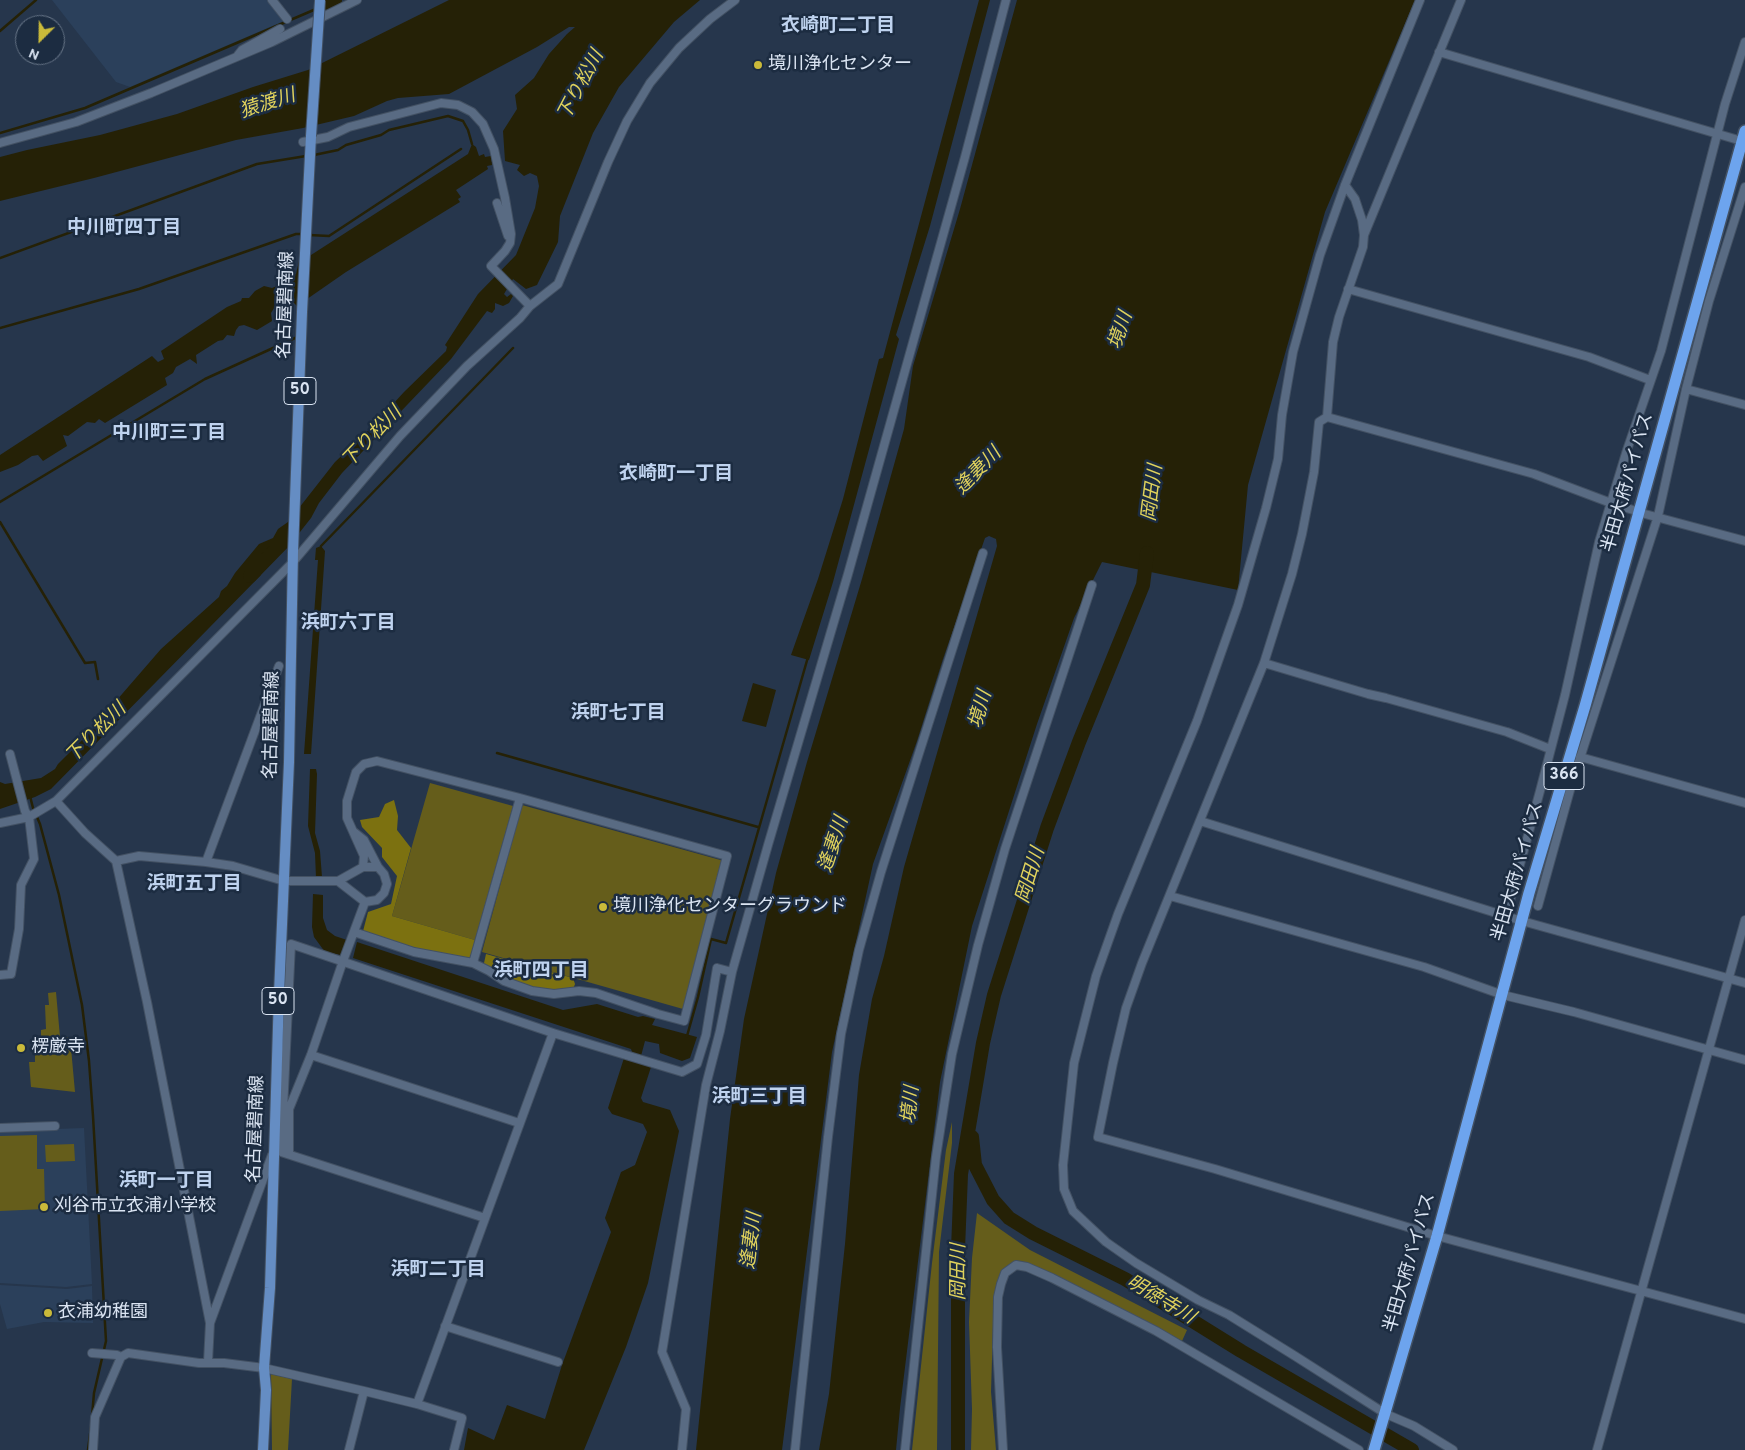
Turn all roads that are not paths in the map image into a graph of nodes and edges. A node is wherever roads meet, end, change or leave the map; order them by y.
1 (272, 0) edge
2 (320, 0) edge
3 (357, 0) edge
4 (735, 0) edge
5 (1006, 0) edge
6 (1420, 0) edge
7 (1461, 0) edge
8 (287, 19) dead end
9 (280, 29) dead end
10 (1745, 42) edge
11 (1439, 52) junction
12 (235, 58) junction
13 (1745, 131) edge
14 (1717, 135) junction
15 (1735, 139) dead end
16 (0, 143) edge
17 (309, 146) junction
18 (1345, 185) junction
19 (1745, 187) edge
20 (497, 203) dead end
21 (1364, 235) junction
22 (510, 243) junction
23 (1348, 289) junction
24 (528, 304) junction
25 (1650, 380) junction
26 (1686, 388) junction
27 (1745, 406) edge
28 (1327, 417) junction
29 (1611, 503) junction
30 (1634, 510) dead end
31 (1645, 514) dead end
32 (1658, 516) junction
33 (1745, 541) edge
34 (983, 553) dead end
35 (293, 557) junction
36 (1092, 585) dead end
37 (1264, 663) junction
38 (279, 666) dead end
39 (1550, 748) junction
40 (10, 754) dead end
41 (1580, 757) junction
42 (520, 798) junction
43 (56, 801) junction
44 (1745, 803) edge
45 (28, 815) junction
46 (1200, 821) junction
47 (0, 823) edge
48 (352, 831) junction
49 (116, 861) junction
50 (206, 862) junction
51 (363, 867) junction
52 (378, 867) junction
53 (284, 881) junction
54 (338, 881) junction
55 (1170, 896) junction
56 (365, 902) junction
57 (1538, 906) dead end
58 (1506, 916) junction
59 (1745, 920) edge
60 (1522, 922) junction
61 (354, 932) junction
62 (343, 961) junction
63 (474, 963) junction
64 (732, 972) junction
65 (0, 975) edge
66 (1730, 978) junction
67 (1745, 983) edge
68 (1503, 994) junction
69 (553, 1033) junction
70 (1708, 1051) junction
71 (311, 1055) junction
72 (1745, 1060) edge
73 (519, 1123) junction
74 (55, 1126) dead end
75 (0, 1128) edge
76 (289, 1153) junction
77 (272, 1154) junction
78 (485, 1218) junction
79 (1437, 1236) junction
80 (1641, 1292) junction
81 (1745, 1319) edge
82 (210, 1323) junction
83 (445, 1326) junction
84 (95, 1353) dead end
85 (121, 1357) junction
86 (208, 1362) junction
87 (558, 1362) dead end
88 (264, 1368) junction
89 (364, 1391) junction
90 (418, 1404) junction
91 (1384, 1418) junction
92 (1375, 1448) edge
93 (93, 1450) edge
94 (263, 1450) edge
95 (349, 1450) edge
96 (454, 1450) edge
97 (682, 1450) edge
98 (795, 1450) edge
99 (905, 1450) edge
100 (1003, 1450) edge
101 (1359, 1450) edge
102 (1453, 1450) edge
103 (1596, 1450) edge

1 - 8 street
2 - 17 main road, 名古屋碧南線 / 50, bridge
3 - 12 street
4 - 24 street
5 - 64 street
6 - 18 street
7 - 11 street
9 - 12 street
10 - 14 street
11 - 14 street
11 - 21 street
12 - 16 street
13 - 60 highway, 半田大府パイパス / 366
14 - 15 street
14 - 25 street
17 - 22 street
17 - 35 main road, 名古屋碧南線 / 50
18 - 21 street
18 - 91 street
19 - 26 street
20 - 22 street
21 - 23 street
22 - 24 street
23 - 25 street
23 - 28 street
24 - 35 street
25 - 29 street
26 - 27 street
26 - 32 street
28 - 29 street
28 - 37 street
29 - 30 street
29 - 39 street
31 - 32 street
32 - 33 street
32 - 41 street
34 - 98 street
35 - 43 street
35 - 53 main road, 名古屋碧南線 / 50
36 - 99 street
37 - 39 street
37 - 46 street
38 - 50 street
39 - 58 street
40 - 45 street
41 - 44 street
41 - 57 street
42 - 48 street
42 - 63 street
42 - 63 street
43 - 45 street
43 - 49 street
45 - 47 street
45 - 65 street
46 - 55 street
46 - 58 street
48 - 51 street
48 - 52 street
49 - 50 street
49 - 82 street
50 - 53 street
51 - 52 street
51 - 54 street
52 - 56 street
53 - 54 street
53 - 77 main road, 名古屋碧南線 / 50
54 - 56 street
55 - 68 street
55 - 79 street
56 - 61 street
58 - 60 street
59 - 66 street
60 - 66 street
60 - 68 highway, 半田大府パイパス / 366
61 - 62 street
61 - 63 street
62 - 69 street
62 - 71 street
62 - 76 street
64 - 69 street
64 - 97 street
66 - 67 street
66 - 70 street
68 - 70 street
68 - 79 highway, 半田大府パイパス / 366
69 - 73 street
70 - 72 street
70 - 80 street
71 - 73 street
71 - 76 street
73 - 78 street
74 - 75 street
76 - 78 street
77 - 82 street
77 - 88 main road, 名古屋碧南線 / 50
78 - 83 street
79 - 80 street
79 - 91 highway, 半田大府パイパス / 366
80 - 81 street
80 - 103 street
82 - 86 street
83 - 87 street
83 - 90 street
84 - 85 street
85 - 86 street
85 - 93 street
86 - 88 street
88 - 89 street
88 - 94 main road, 名古屋碧南線 / 50
89 - 90 street
89 - 95 street
90 - 96 street
91 - 92 highway, 半田大府パイパス / 366
91 - 102 street
100 - 101 street

